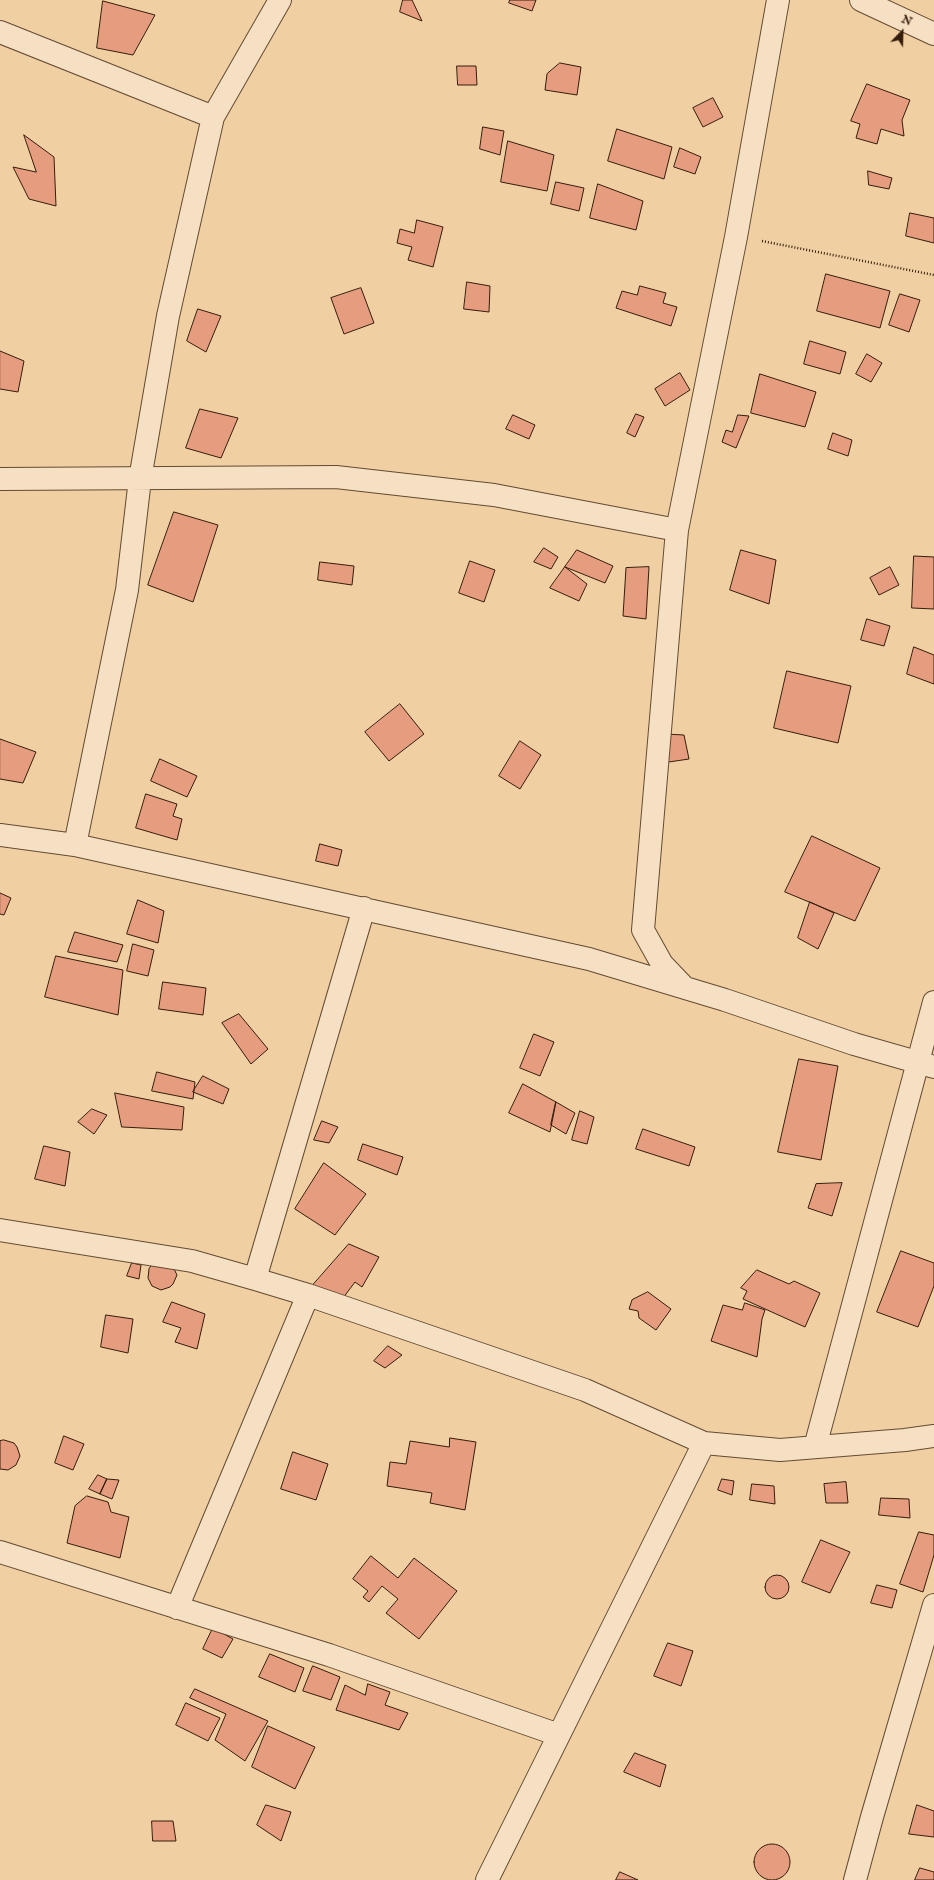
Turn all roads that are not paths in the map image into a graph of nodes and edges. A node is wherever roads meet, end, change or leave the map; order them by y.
1 (280, 0) edge
2 (778, 0) edge
3 (861, 0) edge
4 (0, 32) edge
5 (934, 34) edge
6 (213, 117) junction
7 (0, 478) edge
8 (140, 479) junction
9 (677, 530) junction
10 (0, 835) edge
11 (75, 845) junction
12 (364, 908) junction
13 (683, 986) junction
14 (934, 1002) edge
15 (927, 1064) edge
16 (0, 1230) edge
17 (255, 1279) junction
18 (308, 1295) junction
19 (934, 1436) edge
20 (704, 1443) junction
21 (816, 1447) junction
22 (0, 1552) edge
23 (934, 1605) edge
24 (177, 1608) junction
25 (559, 1735) junction
26 (487, 1880) edge
27 (855, 1880) edge

1 - 6 street
2 - 9 street
3 - 5 street
4 - 6 street
6 - 8 street
7 - 8 street
8 - 9 street
8 - 11 street
9 - 13 street
10 - 11 street
11 - 12 street
12 - 13 street
12 - 17 street
13 - 15 street
14 - 15 street
15 - 21 street
16 - 17 street
17 - 18 street
18 - 20 street
18 - 24 street
19 - 21 street
20 - 21 street
20 - 25 street
22 - 24 street
23 - 27 street
24 - 25 street
25 - 26 street

